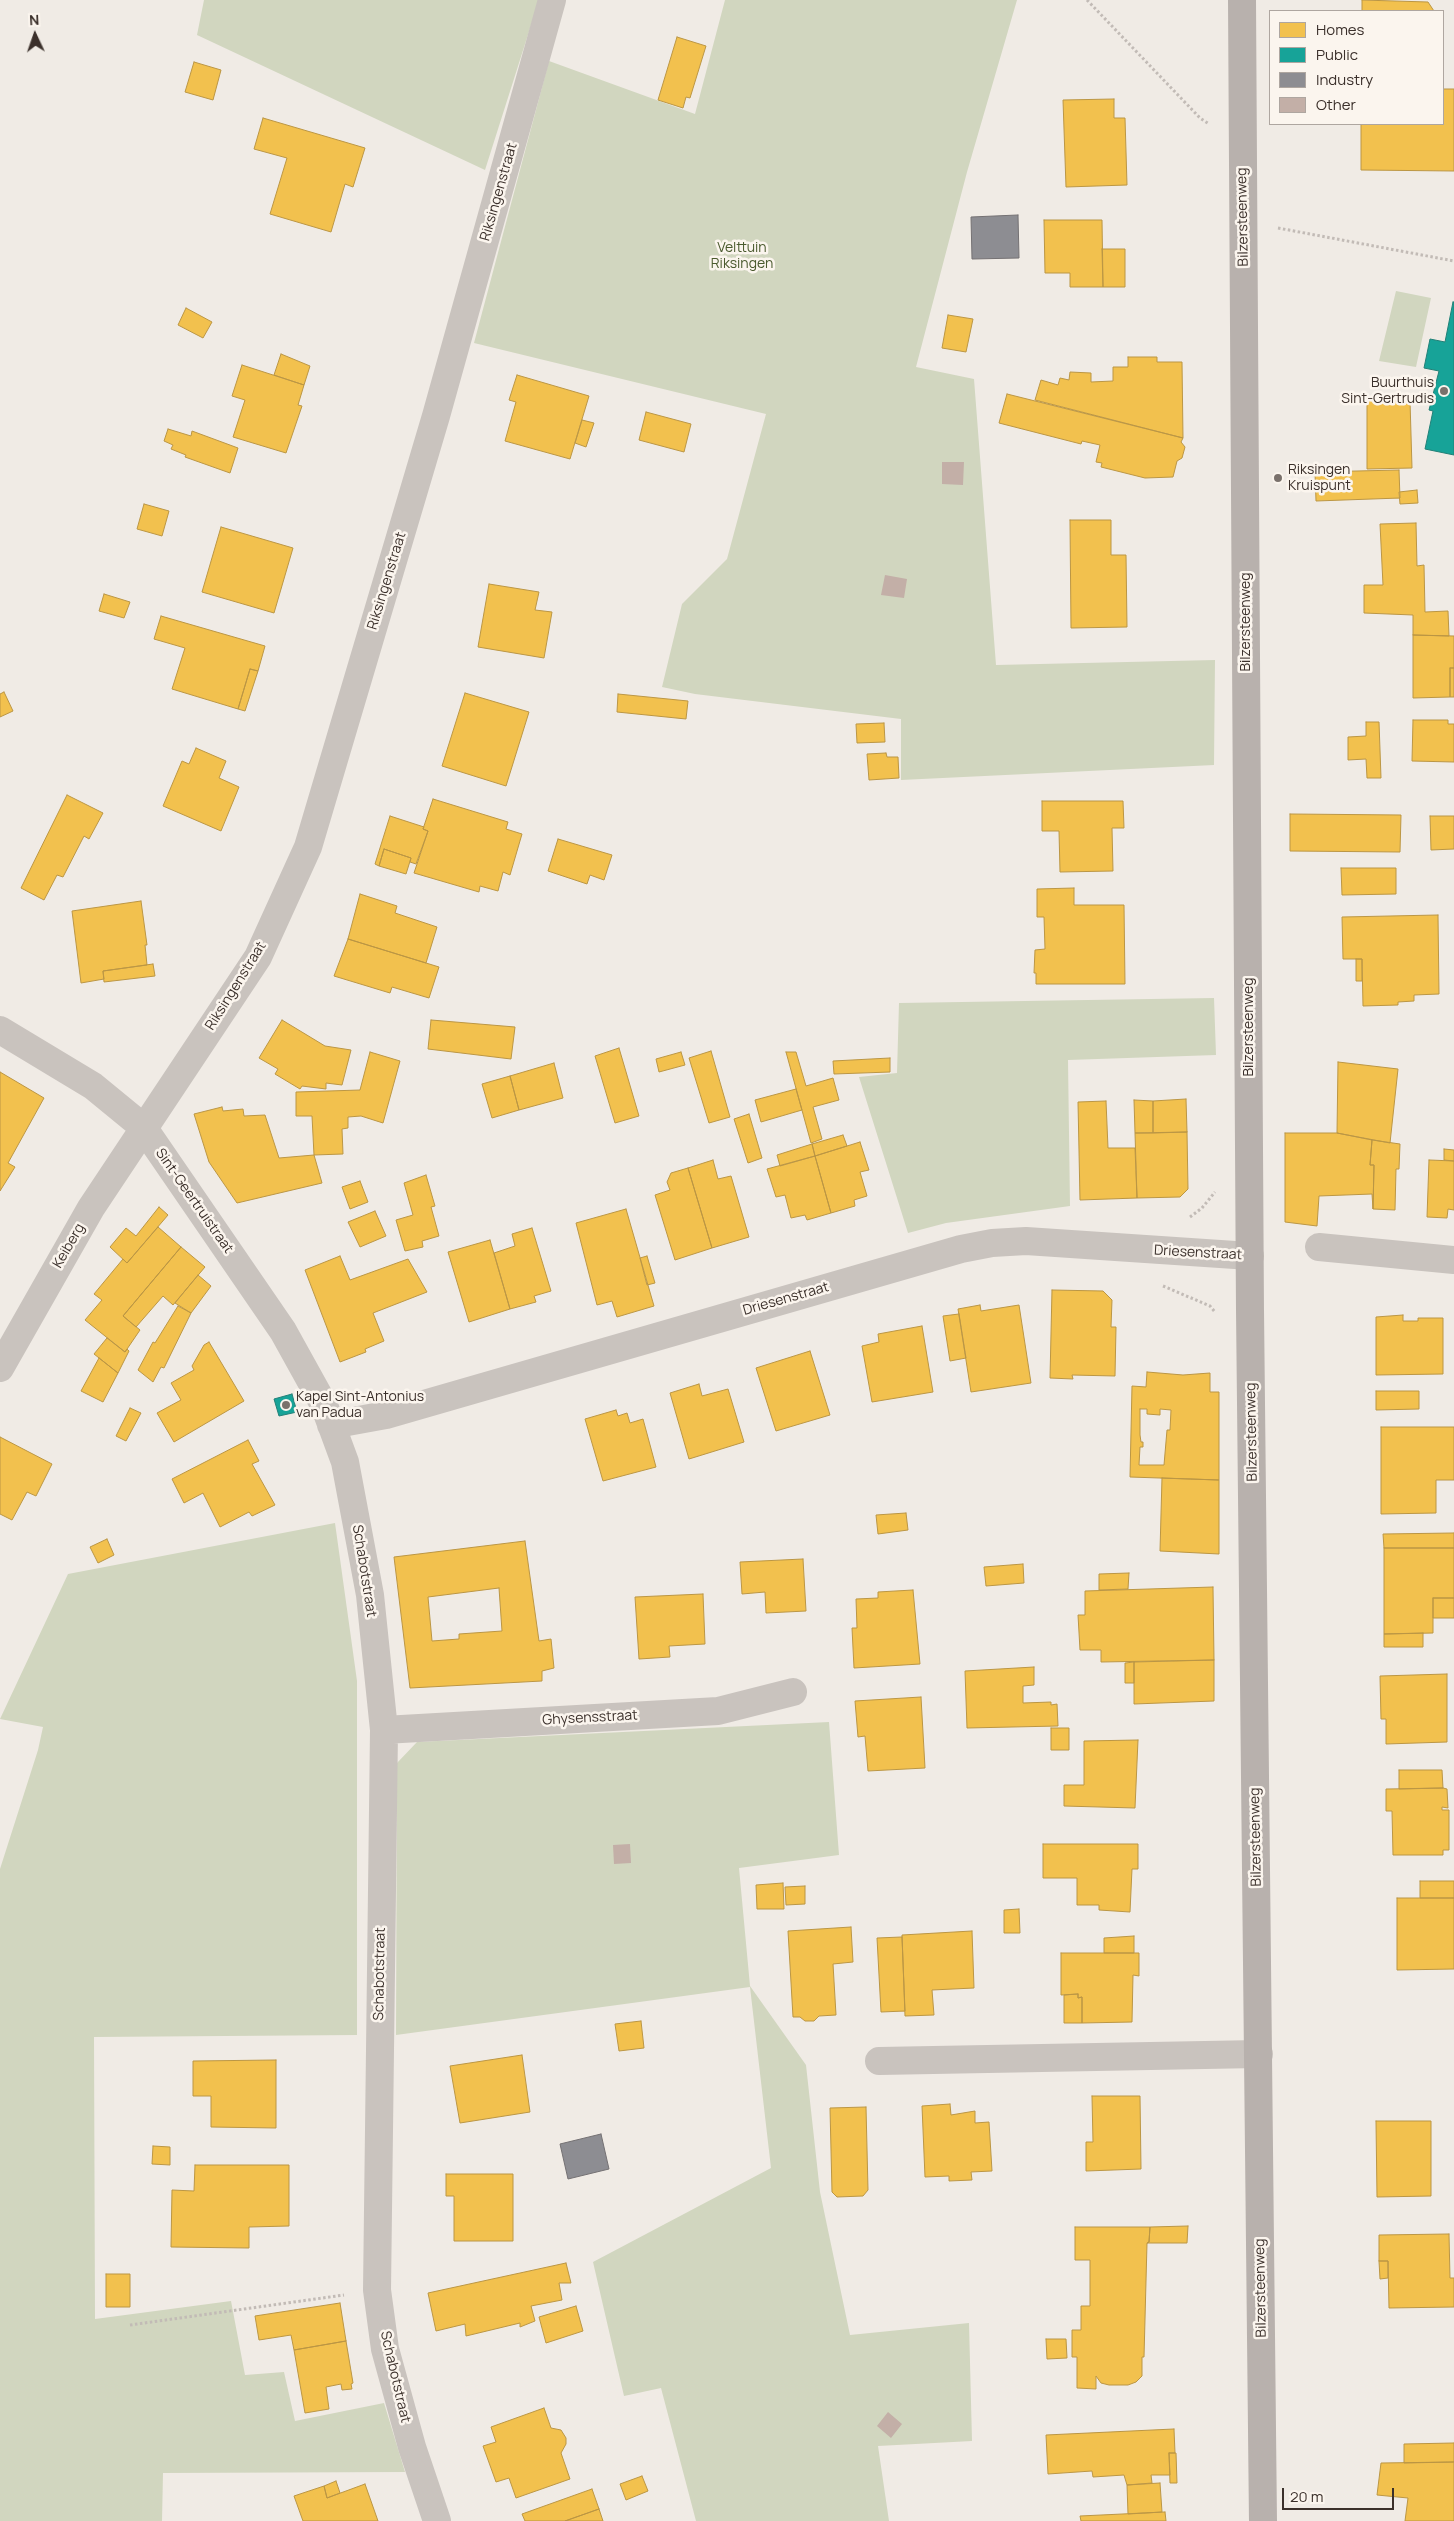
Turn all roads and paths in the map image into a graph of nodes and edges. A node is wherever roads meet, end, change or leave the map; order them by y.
1 (552, 0) edge
2 (1087, 0) edge
3 (1242, 0) edge
4 (1243, 142) junction
5 (1243, 221) junction
6 (1454, 261) edge
7 (0, 1030) edge
8 (143, 1127) junction
9 (1319, 1247) dead end
10 (1250, 1256) junction
11 (1454, 1260) edge
12 (1159, 1284) dead end
13 (1222, 1319) dead end
14 (0, 1368) edge
15 (331, 1425) junction
16 (793, 1692) dead end
17 (384, 1730) junction
18 (1259, 2054) junction
19 (879, 2061) dead end
20 (377, 2290) junction
21 (130, 2326) dead end
22 (437, 2521) edge
23 (1263, 2521) edge

1 - 8 street, Riksingenstraat
2 - 4 path
3 - 4 main road, Bilzersteenweg
4 - 5 main road, Bilzersteenweg
5 - 6 path
5 - 10 main road, Bilzersteenweg
7 - 8 street, Sint-Geertruistraat
8 - 14 street, Keiberg
8 - 15 street, Sint-Geertruistraat
9 - 11 street
10 - 15 street, Driesenstraat
10 - 18 main road, Bilzersteenweg
12 - 13 path
15 - 17 street, Schabotstraat
16 - 17 street, Ghysensstraat
17 - 20 street, Schabotstraat
18 - 19 street
18 - 23 main road, Bilzersteenweg
20 - 21 path
20 - 22 street, Schabotstraat

